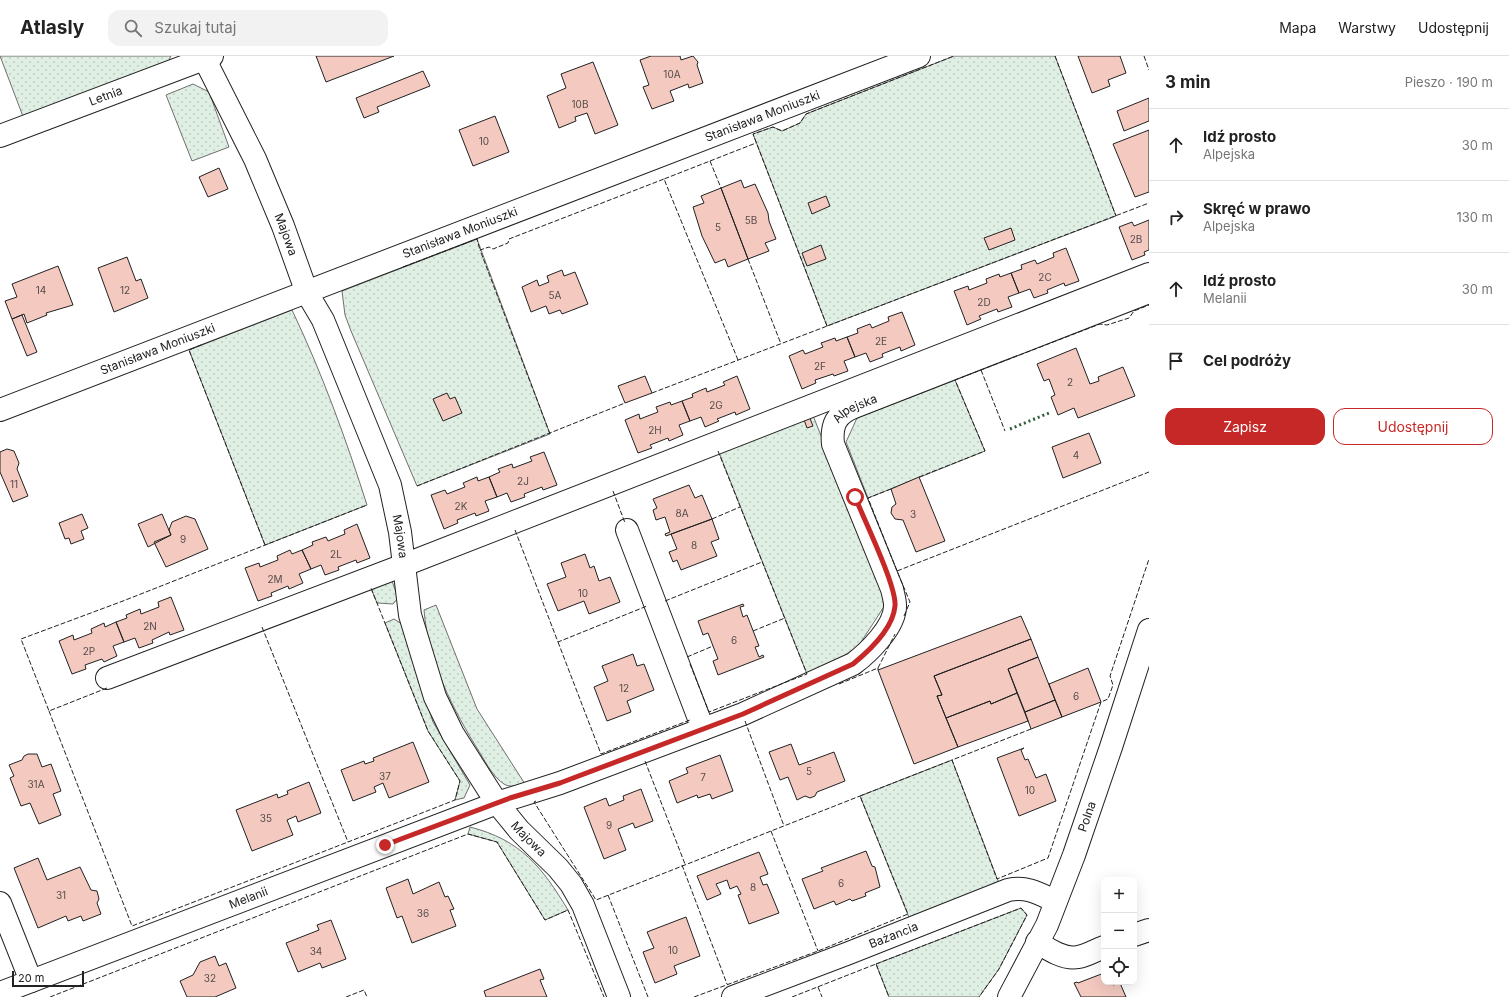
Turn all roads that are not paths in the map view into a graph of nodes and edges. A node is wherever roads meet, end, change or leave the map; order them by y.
1 (919, 56) edge
2 (206, 57) edge
3 (0, 136) edge
4 (1149, 274) edge
5 (1149, 292) edge
6 (307, 293) junction
7 (0, 410) edge
8 (627, 530) dead end
9 (404, 565) junction
10 (1149, 630) edge
11 (107, 678) dead end
12 (703, 729) junction
13 (497, 802) junction
14 (1055, 902) junction
15 (0, 903) edge
16 (1149, 930) edge
17 (1137, 934) edge
18 (1037, 942) junction
19 (1101, 948) edge
20 (31, 981) junction
21 (0, 993) edge
22 (619, 997) edge
23 (732, 997) edge
24 (1009, 997) edge

1 - 6 street, Stanisława Moniuszki
2 - 3 street, Letnia
2 - 6 street, Majowa
4 - 9 street
5 - 12 street, Alpejska
6 - 7 street, Stanisława Moniuszki
6 - 9 street, Majowa
8 - 12 street
9 - 11 street
9 - 13 street, Majowa
10 - 14 street, Polna
12 - 13 street, Alpejska
13 - 20 street, Melanii
13 - 22 street, Majowa
14 - 18 street, Polna
14 - 23 street, Bażancia
15 - 20 street
16 - 17 street
18 - 19 street
18 - 24 street, Polna
20 - 21 street, Melanii

